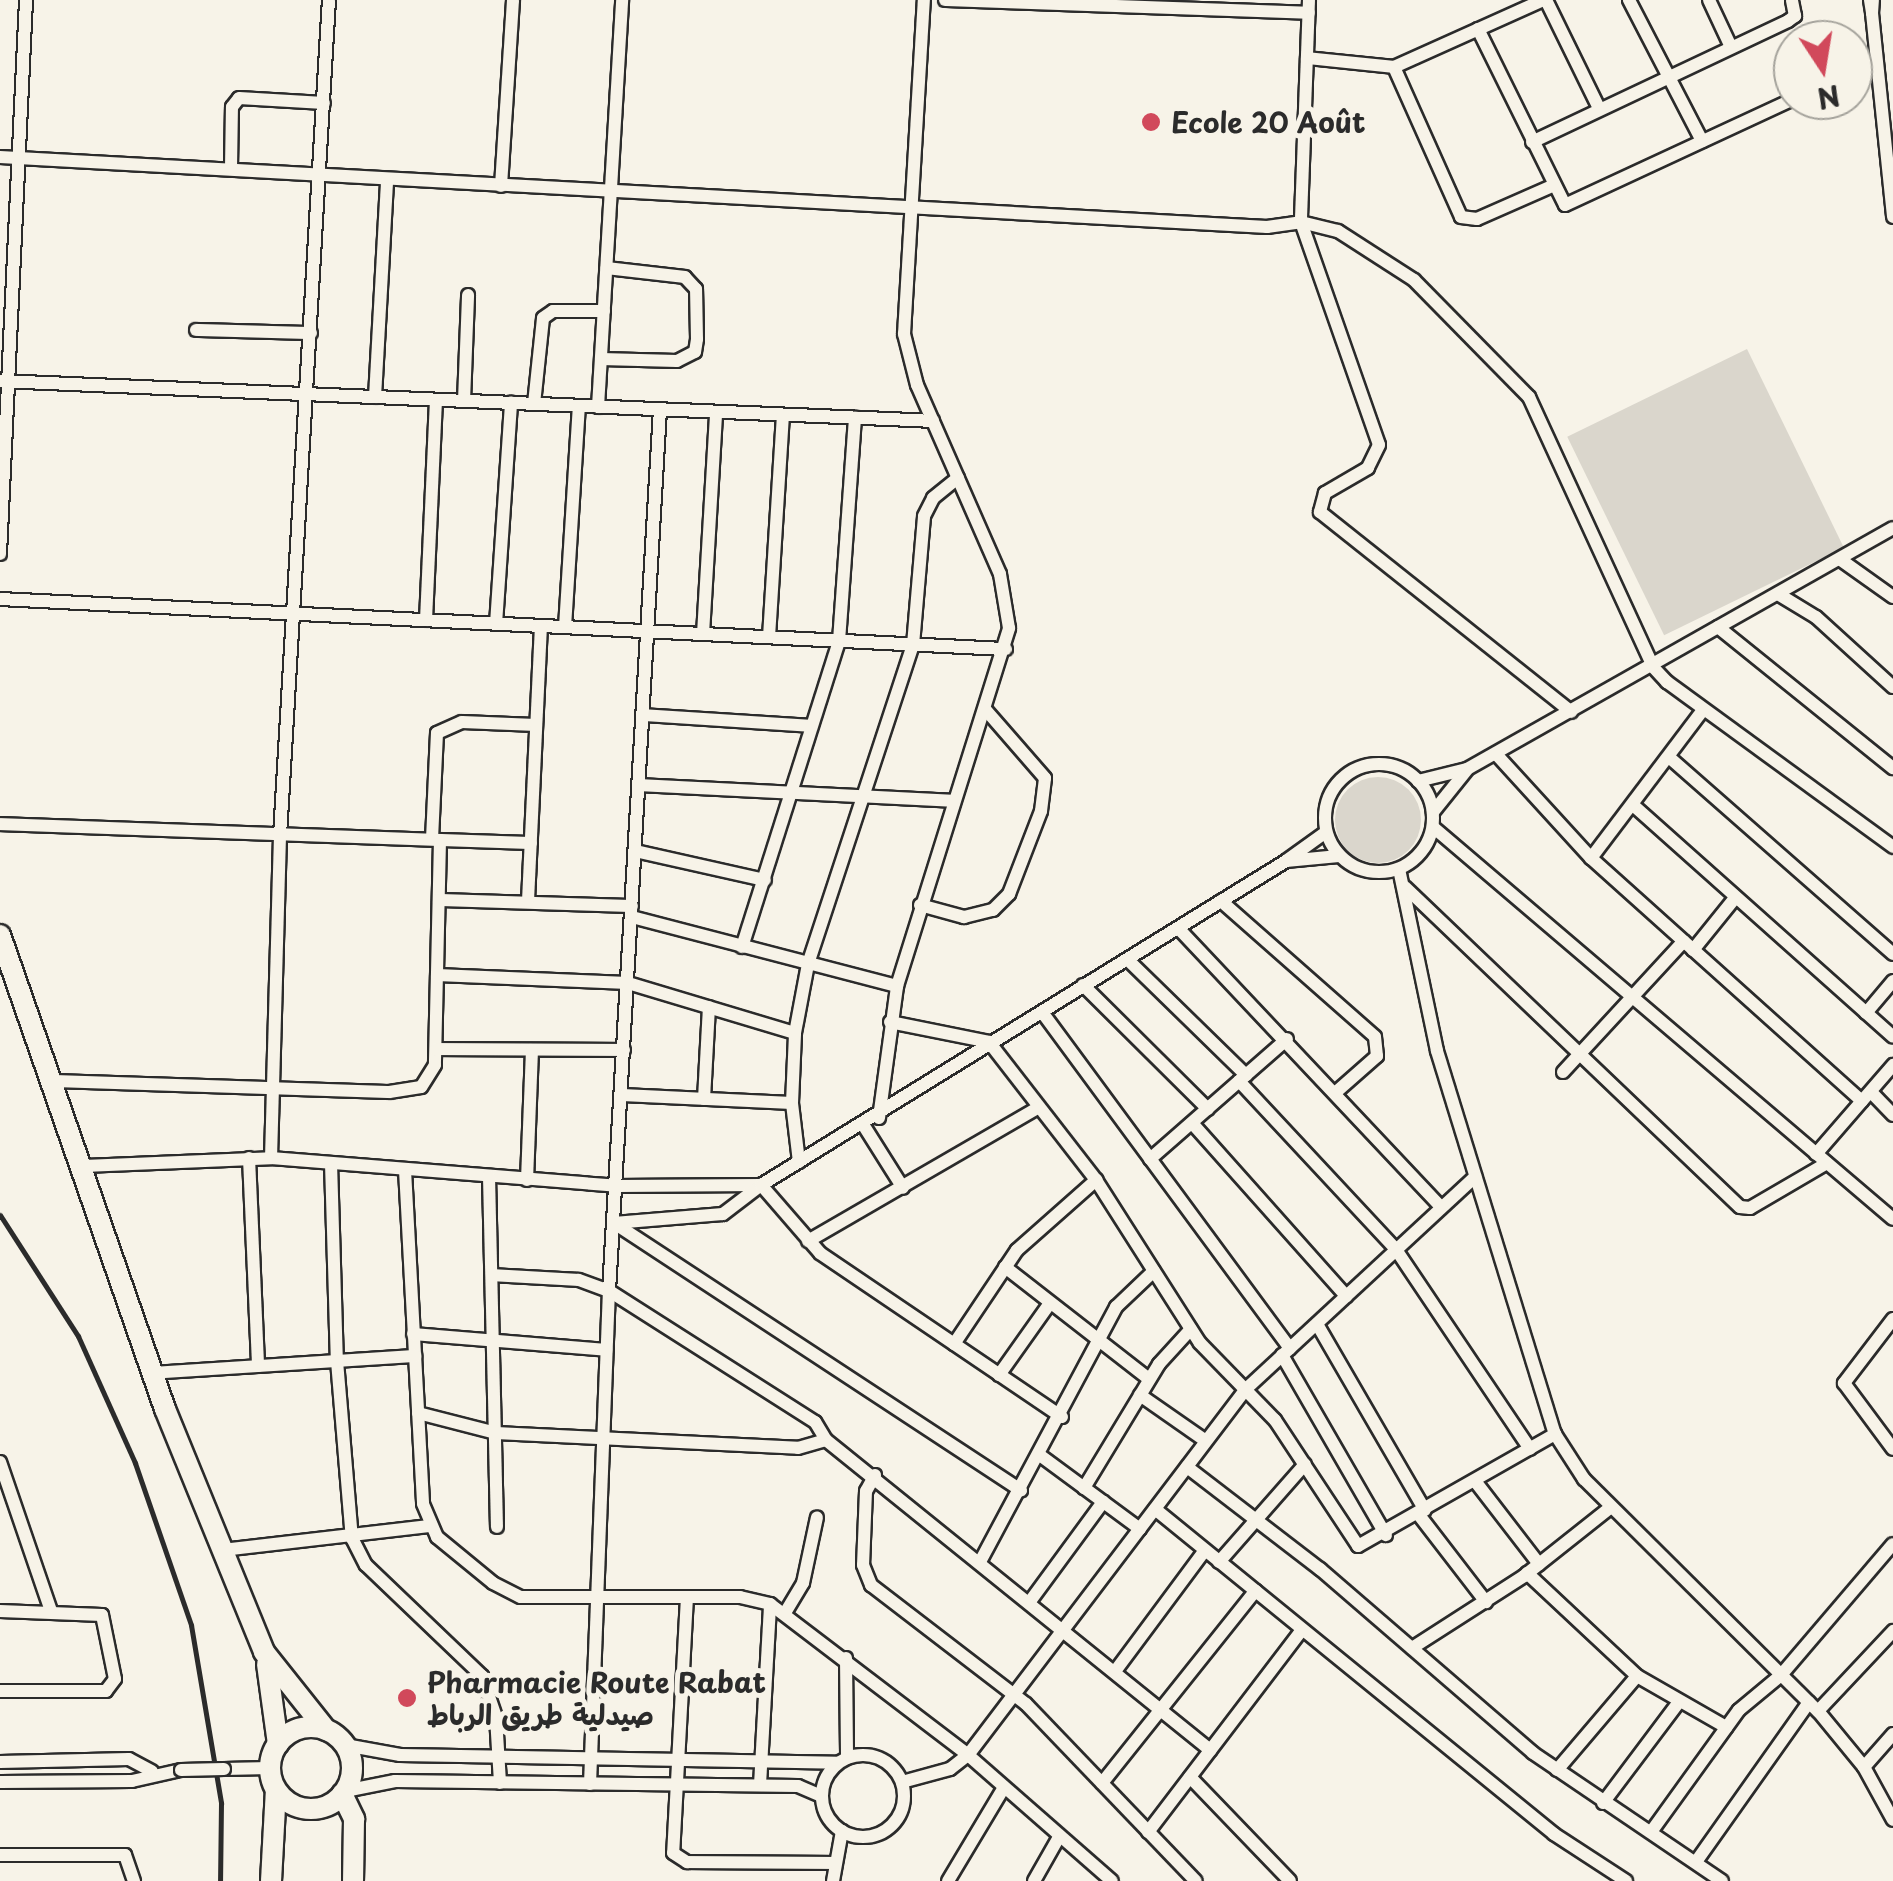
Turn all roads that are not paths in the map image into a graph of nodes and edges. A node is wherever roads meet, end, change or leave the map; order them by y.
1 (26, 0) edge
2 (329, 0) edge
3 (512, 0) edge
4 (622, 0) edge
5 (924, 0) edge
6 (944, 0) edge
7 (1544, 0) edge
8 (1629, 0) edge
9 (1709, 0) edge
10 (1792, 0) edge
11 (1075, 4) edge
12 (1871, 4) edge
13 (1243, 6) edge
14 (1309, 6) edge
15 (1478, 29) junction
16 (1731, 47) junction
17 (1307, 58) junction
18 (1874, 61) joint
19 (1394, 67) junction
20 (1666, 77) junction
21 (1893, 78) edge
22 (1876, 83) junction
23 (324, 103) junction
24 (1599, 108) junction
25 (1773, 108) edge
26 (1532, 142) junction
27 (1702, 142) junction
28 (0, 157) edge
29 (19, 158) junction
30 (231, 168) junction
31 (321, 172) junction
32 (388, 181) junction
33 (500, 186) junction
34 (1552, 186) junction
35 (1890, 188) edge
36 (613, 191) junction
37 (910, 208) junction
38 (1893, 217) edge
39 (1301, 222) junction
40 (608, 268) junction
41 (468, 295) dead end
42 (604, 311) junction
43 (196, 330) dead end
44 (311, 333) junction
45 (601, 359) junction
46 (6, 381) edge
47 (308, 394) junction
48 (374, 397) junction
49 (436, 400) junction
50 (464, 401) junction
51 (511, 403) junction
52 (534, 404) junction
53 (579, 406) junction
54 (598, 406) junction
55 (660, 409) junction
56 (716, 412) junction
57 (783, 415) junction
58 (855, 418) junction
59 (933, 421) junction
60 (958, 478) junction
61 (1893, 528) edge
62 (0, 554) edge
63 (1841, 560) junction
64 (1778, 594) junction
65 (1893, 596) edge
66 (0, 599) edge
67 (296, 614) junction
68 (426, 620) junction
69 (496, 624) junction
70 (541, 626) junction
71 (565, 627) junction
72 (1718, 627) junction
73 (648, 631) junction
74 (702, 634) junction
75 (770, 638) junction
76 (839, 641) junction
77 (912, 644) junction
78 (1006, 649) junction
79 (1652, 666) junction
80 (1893, 687) edge
81 (985, 708) junction
82 (1702, 710) junction
83 (1571, 712) junction
84 (643, 715) junction
85 (536, 725) junction
86 (812, 726) junction
87 (1496, 754) junction
88 (1670, 758) junction
89 (1893, 768) edge
90 (1467, 769) junction
91 (1418, 780) junction
92 (639, 785) junction
93 (794, 792) junction
94 (862, 797) junction
95 (951, 801) junction
96 (1633, 805) junction
97 (1433, 812) junction
98 (0, 824) edge
99 (1432, 827) junction
100 (1326, 832) junction
101 (280, 836) junction
102 (436, 840) junction
103 (531, 843) junction
104 (1893, 847) edge
105 (635, 851) junction
106 (1339, 856) junction
107 (1591, 858) junction
108 (1286, 861) junction
109 (1399, 869) junction
110 (765, 880) junction
111 (1406, 888) junction
112 (1735, 898) junction
113 (439, 900) junction
114 (528, 901) junction
115 (1222, 901) junction
116 (920, 905) junction
117 (632, 911) junction
118 (1179, 929) junction
119 (0, 934) edge
120 (1689, 946) junction
121 (742, 947) junction
122 (1893, 954) edge
123 (1128, 960) junction
124 (808, 964) junction
125 (436, 975) junction
126 (1893, 981) edge
127 (628, 983) junction
128 (1084, 985) junction
129 (896, 986) junction
130 (1631, 1001) junction
131 (710, 1008) junction
132 (1042, 1012) junction
133 (1866, 1013) junction
134 (890, 1022) junction
135 (794, 1034) junction
136 (1893, 1037) edge
137 (1288, 1039) junction
138 (989, 1042) junction
139 (436, 1050) junction
140 (532, 1050) junction
141 (624, 1050) junction
142 (1582, 1052) junction
143 (1893, 1065) edge
144 (1563, 1072) dead end
145 (1243, 1078) junction
146 (53, 1081) junction
147 (272, 1087) junction
148 (1335, 1093) junction
149 (622, 1095) junction
150 (1866, 1097) junction
151 (704, 1099) junction
152 (792, 1102) junction
153 (1038, 1108) junction
154 (1208, 1109) junction
155 (1893, 1115) edge
156 (879, 1118) junction
157 (1192, 1123) junction
158 (864, 1126) junction
159 (249, 1158) junction
160 (271, 1158) junction
161 (1822, 1158) junction
162 (1150, 1160) junction
163 (799, 1162) junction
164 (331, 1163) junction
165 (84, 1166) junction
166 (405, 1170) junction
167 (488, 1176) junction
168 (1475, 1177) junction
169 (527, 1180) junction
170 (1096, 1180) junction
171 (761, 1185) junction
172 (616, 1186) junction
173 (903, 1188) junction
174 (1441, 1207) junction
175 (1893, 1219) edge
176 (614, 1223) junction
177 (808, 1241) junction
178 (1395, 1248) junction
179 (1005, 1267) junction
180 (1154, 1271) junction
181 (492, 1275) junction
182 (609, 1291) junction
183 (1346, 1296) junction
184 (1050, 1303) junction
185 (1893, 1319) edge
186 (1317, 1324) junction
187 (1191, 1329) junction
188 (414, 1334) junction
189 (494, 1340) junction
190 (954, 1344) junction
191 (1101, 1344) junction
192 (606, 1350) junction
193 (1286, 1352) junction
194 (415, 1356) junction
195 (337, 1360) junction
196 (258, 1366) junction
197 (151, 1372) junction
198 (999, 1375) junction
199 (1149, 1379) junction
200 (1247, 1388) junction
201 (1140, 1395) junction
202 (418, 1413) junction
203 (1062, 1418) junction
204 (496, 1432) junction
205 (1555, 1434) junction
206 (602, 1438) junction
207 (826, 1440) junction
208 (1206, 1441) junction
209 (1891, 1441) edge
210 (1530, 1448) junction
211 (1041, 1456) junction
212 (0, 1462) edge
213 (1305, 1464) junction
214 (1187, 1467) junction
215 (874, 1475) junction
216 (1475, 1481) junction
217 (1084, 1488) junction
218 (1021, 1490) junction
219 (1103, 1502) junction
220 (1611, 1507) junction
221 (1155, 1509) junction
222 (1422, 1512) junction
223 (817, 1517) dead end
224 (1257, 1521) junction
225 (430, 1526) junction
226 (497, 1528) dead end
227 (1140, 1529) junction
228 (1386, 1535) junction
229 (352, 1538) junction
230 (1893, 1544) edge
231 (222, 1550) junction
232 (1205, 1550) junction
233 (981, 1560) junction
234 (1220, 1562) junction
235 (1540, 1564) junction
236 (1528, 1573) junction
237 (1255, 1591) junction
238 (686, 1597) junction
239 (594, 1598) junction
240 (1031, 1600) junction
241 (1486, 1602) junction
242 (770, 1604) junction
243 (0, 1610) edge
244 (50, 1611) junction
245 (785, 1612) junction
246 (1066, 1627) junction
247 (1302, 1630) junction
248 (1893, 1630) edge
249 (1412, 1648) junction
250 (264, 1652) junction
251 (846, 1658) junction
252 (1116, 1670) junction
253 (1781, 1675) junction
254 (1637, 1676) junction
255 (0, 1692) edge
256 (1015, 1695) junction
257 (1678, 1703) junction
258 (1813, 1706) junction
259 (1161, 1709) junction
260 (1726, 1727) junction
261 (326, 1730) junction
262 (1893, 1734) edge
263 (278, 1744) junction
264 (345, 1745) junction
265 (1210, 1750) junction
266 (968, 1755) junction
267 (501, 1757) junction
268 (591, 1759) junction
269 (678, 1760) junction
270 (843, 1761) junction
271 (0, 1762) edge
272 (760, 1762) junction
273 (1864, 1767) junction
274 (270, 1768) junction
275 (1557, 1770) junction
276 (152, 1772) junction
277 (1190, 1777) junction
278 (0, 1782) edge
279 (902, 1782) junction
280 (500, 1783) junction
281 (1102, 1783) junction
282 (590, 1784) junction
283 (675, 1784) junction
284 (760, 1785) junction
285 (1877, 1788) junction
286 (1003, 1789) junction
287 (276, 1790) junction
288 (1893, 1792) edge
289 (343, 1793) junction
290 (822, 1796) junction
291 (1603, 1802) junction
292 (1893, 1820) edge
293 (842, 1831) junction
294 (1148, 1832) junction
295 (1651, 1832) junction
296 (1059, 1837) junction
297 (0, 1855) edge
298 (1698, 1860) junction
299 (833, 1863) junction
300 (134, 1881) edge
301 (271, 1881) edge
302 (353, 1881) edge
303 (833, 1881) edge
304 (948, 1881) edge
305 (1034, 1881) edge
306 (1112, 1881) edge
307 (1196, 1881) edge
308 (1290, 1881) edge
309 (1626, 1881) edge
310 (1722, 1881) edge

1 - 29 street
2 - 23 street
3 - 33 street
4 - 36 street
5 - 37 street
6 - 11 street
7 - 15 street
7 - 24 street
8 - 20 street
9 - 16 street
10 - 16 street
11 - 13 street
12 - 18 street
13 - 14 street
14 - 17 street
15 - 19 street
15 - 26 street
16 - 20 street
17 - 19 street
17 - 39 street
18 - 22 street
19 - 34 street
20 - 24 street
20 - 27 street
21 - 22 street
22 - 35 street
23 - 30 street
23 - 31 street
24 - 26 street
25 - 27 street
26 - 34 street
27 - 34 street
28 - 29 street
29 - 30 street
29 - 46 street
30 - 31 street
31 - 32 street
31 - 44 street
32 - 33 street
32 - 48 street
33 - 36 street
35 - 38 street
36 - 37 street
36 - 40 street
37 - 39 street
37 - 59 street
39 - 79 street
39 - 83 street
40 - 42 street
40 - 45 street
41 - 50 street
42 - 45 street
42 - 52 street
43 - 44 street
44 - 47 street
45 - 54 street
46 - 47 street
46 - 62 street
47 - 48 street
47 - 67 street
48 - 49 street
49 - 50 street
49 - 68 street
50 - 51 street
51 - 52 street
51 - 69 street
52 - 53 street
53 - 54 street
53 - 71 street
54 - 55 street
55 - 56 street
55 - 73 street
56 - 57 street
56 - 74 street
57 - 58 street
57 - 75 street
58 - 59 street
58 - 76 street
59 - 60 street
60 - 77 street
60 - 78 street
61 - 63 street
63 - 64 street
63 - 65 street
64 - 72 street
64 - 80 street
66 - 67 street
67 - 68 street
67 - 101 street
68 - 69 street
69 - 70 street
70 - 71 street
70 - 85 street
71 - 73 street
72 - 79 street
72 - 89 street
73 - 74 street
73 - 84 street
74 - 75 street
75 - 76 street
76 - 77 street
76 - 86 street
77 - 78 street
77 - 94 street
78 - 81 street
79 - 82 street
79 - 83 street
81 - 95 street
81 - 116 street
82 - 88 street
82 - 104 street
83 - 87 street
84 - 86 street
84 - 92 street
85 - 102 street
85 - 103 street
86 - 93 street
87 - 90 street
87 - 107 street
88 - 96 street
88 - 122 street
90 - 91 street
90 - 97 street
91 - 97 street
91 - 100 street
92 - 93 street
92 - 105 street
93 - 94 street
93 - 110 street
94 - 95 street
94 - 124 street
95 - 116 street
96 - 107 street
96 - 112 street
97 - 99 street
98 - 101 street
99 - 109 street
99 - 130 street
100 - 106 street
100 - 108 street
101 - 102 street
101 - 147 street
102 - 103 street
102 - 113 street
103 - 114 street
105 - 110 street
105 - 117 street
106 - 108 street
106 - 109 street
107 - 120 street
108 - 115 street
109 - 111 street
110 - 121 street
111 - 142 street
111 - 168 street
112 - 120 street
112 - 133 street
113 - 114 street
113 - 125 street
114 - 117 street
115 - 118 street
115 - 148 street
116 - 129 street
117 - 121 street
117 - 127 street
118 - 123 street
118 - 137 street
119 - 146 main road
120 - 130 street
120 - 150 street
121 - 124 street
123 - 128 street
123 - 145 street
124 - 129 street
124 - 135 street
125 - 127 street
125 - 139 street
126 - 133 street
127 - 131 street
127 - 141 street
128 - 132 street
128 - 154 street
129 - 134 street
130 - 142 street
130 - 161 street
131 - 135 street
131 - 151 street
132 - 138 street
132 - 162 street
133 - 136 street
134 - 138 street
134 - 156 street
135 - 152 street
137 - 145 street
137 - 148 street
138 - 153 street
138 - 156 street
139 - 140 street
139 - 147 street
140 - 141 street
140 - 169 street
141 - 149 street
142 - 144 street
142 - 161 street
143 - 150 street
145 - 154 street
145 - 178 street
146 - 147 street
146 - 165 main road
147 - 160 street
148 - 174 street
149 - 151 street
149 - 172 street
150 - 155 street
150 - 161 street
151 - 152 street
152 - 163 street
153 - 170 street
153 - 173 street
154 - 157 street
156 - 158 street
157 - 162 street
157 - 183 street
158 - 163 street
158 - 173 street
159 - 160 street
159 - 165 street
159 - 196 street
160 - 164 street
161 - 175 street
162 - 193 street
163 - 171 street
164 - 166 street
164 - 195 street
165 - 197 main road
166 - 167 street
166 - 188 street
167 - 169 street
167 - 181 street
168 - 174 street
168 - 205 street
169 - 172 street
170 - 179 street
170 - 180 street
171 - 172 street
171 - 176 street
171 - 177 street
172 - 176 street
173 - 177 street
174 - 178 street
176 - 182 street
176 - 218 street
177 - 190 street
178 - 183 street
178 - 210 street
179 - 184 street
179 - 190 street
180 - 187 street
180 - 191 street
181 - 182 street
181 - 189 street
182 - 192 street
182 - 207 street
183 - 186 street
184 - 191 street
184 - 198 street
185 - 209 street
186 - 193 street
186 - 222 street
187 - 199 street
187 - 200 street
188 - 189 street
188 - 194 street
189 - 192 street
189 - 204 street
190 - 198 street
191 - 199 street
191 - 203 street
192 - 206 street
193 - 200 street
193 - 228 street
194 - 195 street
194 - 202 street
195 - 196 street
195 - 229 street
196 - 197 street
197 - 231 main road
198 - 203 street
199 - 201 street
200 - 208 street
200 - 213 street
201 - 208 street
201 - 217 street
202 - 204 street
202 - 225 street
203 - 211 street
204 - 206 street
204 - 226 street
205 - 210 street
205 - 220 street
206 - 207 street
206 - 239 street
207 - 215 street
208 - 214 street
210 - 216 street
211 - 217 street
211 - 218 street
212 - 244 street
213 - 224 street
213 - 228 street
214 - 221 street
214 - 224 street
215 - 233 street
215 - 256 street
216 - 222 street
216 - 235 street
217 - 219 street
218 - 233 street
219 - 227 street
219 - 240 street
220 - 235 street
220 - 253 street
221 - 227 street
221 - 232 street
222 - 228 street
222 - 241 street
223 - 245 street
224 - 234 street
224 - 249 street
225 - 229 street
225 - 239 street
227 - 246 street
229 - 231 street
229 - 267 street
230 - 253 street
231 - 250 main road
232 - 234 street
232 - 252 street
233 - 240 street
234 - 237 street
235 - 236 street
236 - 241 street
236 - 254 street
237 - 247 street
237 - 259 street
238 - 239 street
238 - 242 street
238 - 269 street
239 - 268 street
240 - 246 street
241 - 249 street
242 - 245 street
242 - 272 street
243 - 244 street
244 - 255 street
245 - 251 street
246 - 252 street
246 - 256 street
247 - 265 street
247 - 309 street
248 - 258 street
249 - 275 street
250 - 261 main road
250 - 263 main road
251 - 266 street
251 - 270 street
252 - 259 street
253 - 258 street
253 - 260 street
254 - 257 street
254 - 275 street
256 - 266 street
256 - 281 street
257 - 260 street
257 - 291 street
258 - 273 street
258 - 298 street
259 - 265 street
259 - 281 street
260 - 295 street
261 - 263 main road
261 - 264 main road
262 - 273 street
263 - 274 main road
264 - 267 street
264 - 289 main road
265 - 277 street
266 - 279 street
266 - 286 street
267 - 268 street
267 - 280 street
268 - 269 street
268 - 282 street
269 - 272 street
269 - 283 street
270 - 272 street
270 - 279 street
270 - 290 street
271 - 276 street
272 - 284 street
273 - 285 street
274 - 276 street, bridge
274 - 287 main road
275 - 291 street
276 - 278 street
277 - 294 street
277 - 308 street
279 - 293 street
280 - 282 street
280 - 289 street
281 - 294 street
282 - 283 street
283 - 284 street
283 - 299 street
284 - 290 street
285 - 288 street
285 - 292 street
286 - 296 street
286 - 304 street
287 - 289 main road
287 - 301 main road
289 - 302 main road
290 - 293 street
291 - 295 street
293 - 299 street
294 - 307 street
295 - 298 street
296 - 305 street
296 - 306 street
297 - 300 street
298 - 310 street
299 - 303 street

